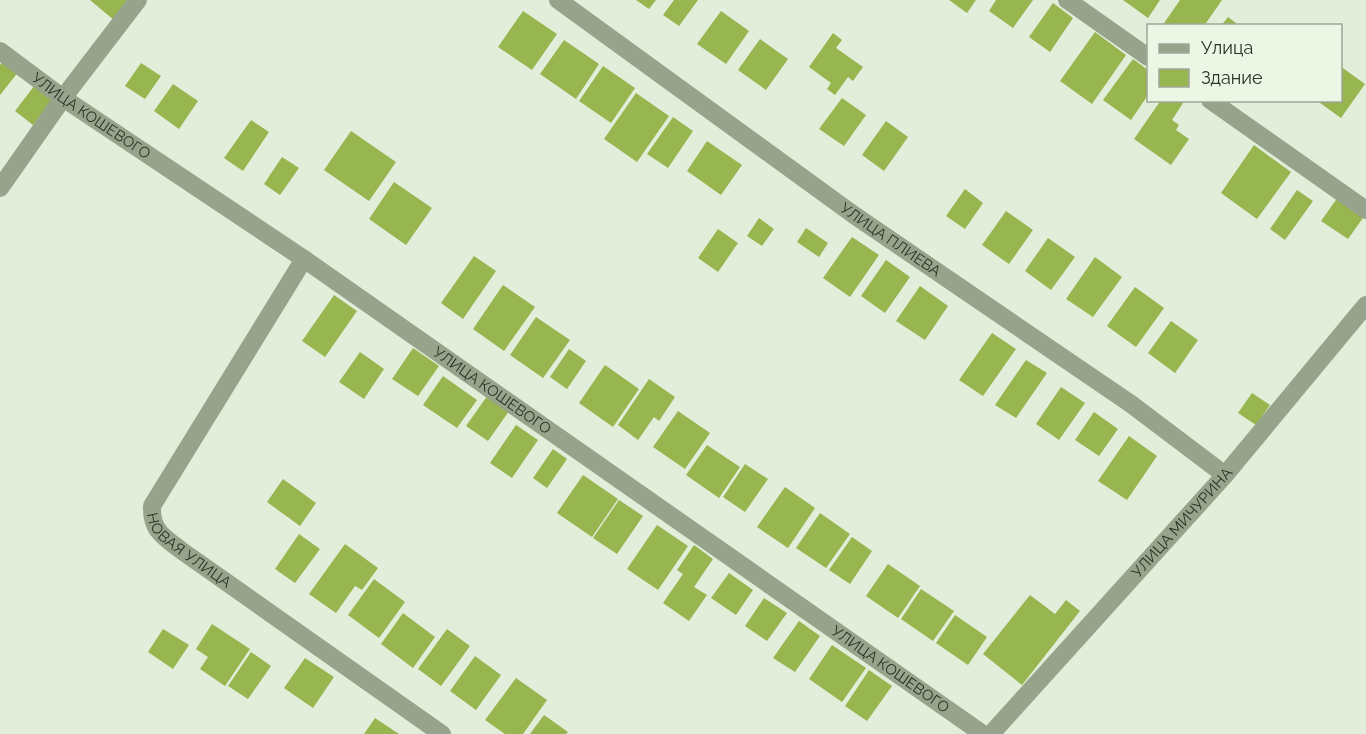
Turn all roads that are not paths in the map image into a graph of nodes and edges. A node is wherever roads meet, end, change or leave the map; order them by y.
1 (138, 0) edge
2 (558, 0) edge
3 (1067, 0) edge
4 (0, 51) edge
5 (1147, 56) edge
6 (63, 98) junction
7 (1213, 102) edge
8 (0, 188) edge
9 (1366, 210) edge
10 (304, 260) junction
11 (1366, 305) edge
12 (1225, 475) junction
13 (442, 734) edge
14 (983, 734) edge
15 (991, 734) edge

1 - 6 street
2 - 12 street, УЛИЦА ПЛИЕВА
3 - 5 street
4 - 6 street, УЛИЦА КОШЕВОГО
6 - 8 street
6 - 10 street, УЛИЦА КОШЕВОГО
7 - 9 street
10 - 13 street, НОВАЯ УЛИЦА
10 - 14 street, УЛИЦА КОШЕВОГО
11 - 12 street, УЛИЦА МИЧУРИНА
12 - 15 street, УЛИЦА МИЧУРИНА

